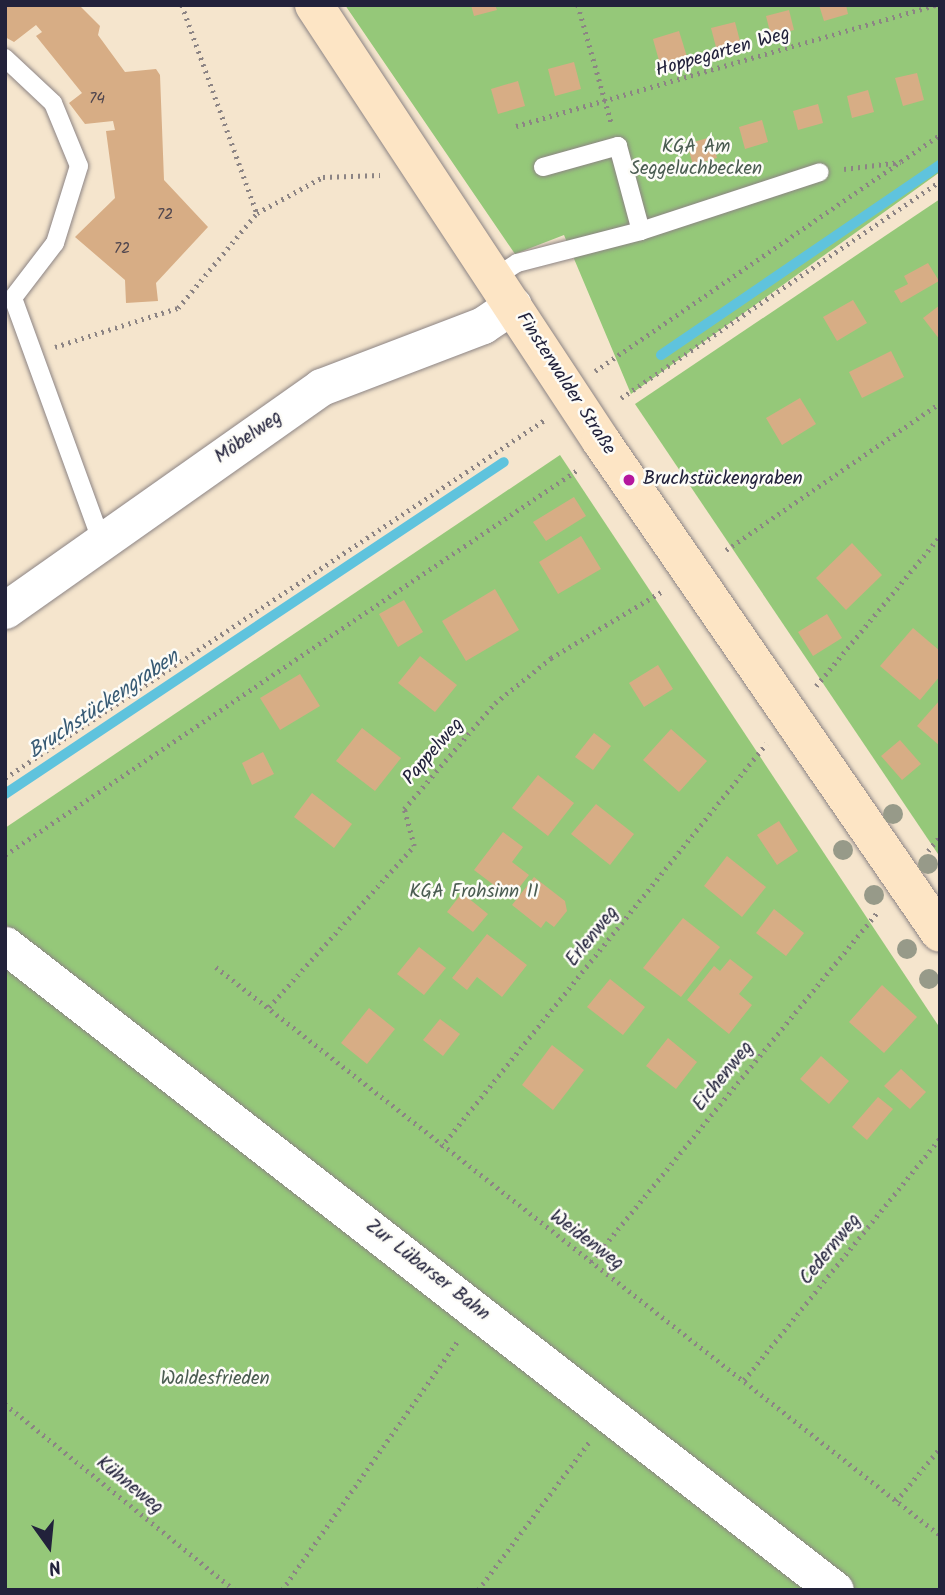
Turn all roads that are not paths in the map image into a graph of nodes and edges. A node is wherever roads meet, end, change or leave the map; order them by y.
1 (314, 5) edge
2 (5, 58) edge
3 (543, 167) dead end
4 (820, 172) road end
5 (641, 231) junction
6 (504, 292) junction
7 (102, 542) junction
8 (5, 610) edge
9 (940, 933) edge
10 (9, 957) edge
11 (835, 1590) edge

1 - 6 street, Finsterwalder Straße
2 - 7 lane
3 - 5 lane
4 - 5 lane
5 - 6 lane
6 - 7 street, Möbelweg
6 - 9 street, Finsterwalder Straße
7 - 8 street, Möbelweg
10 - 11 street, Zur Lübarser Bahn

